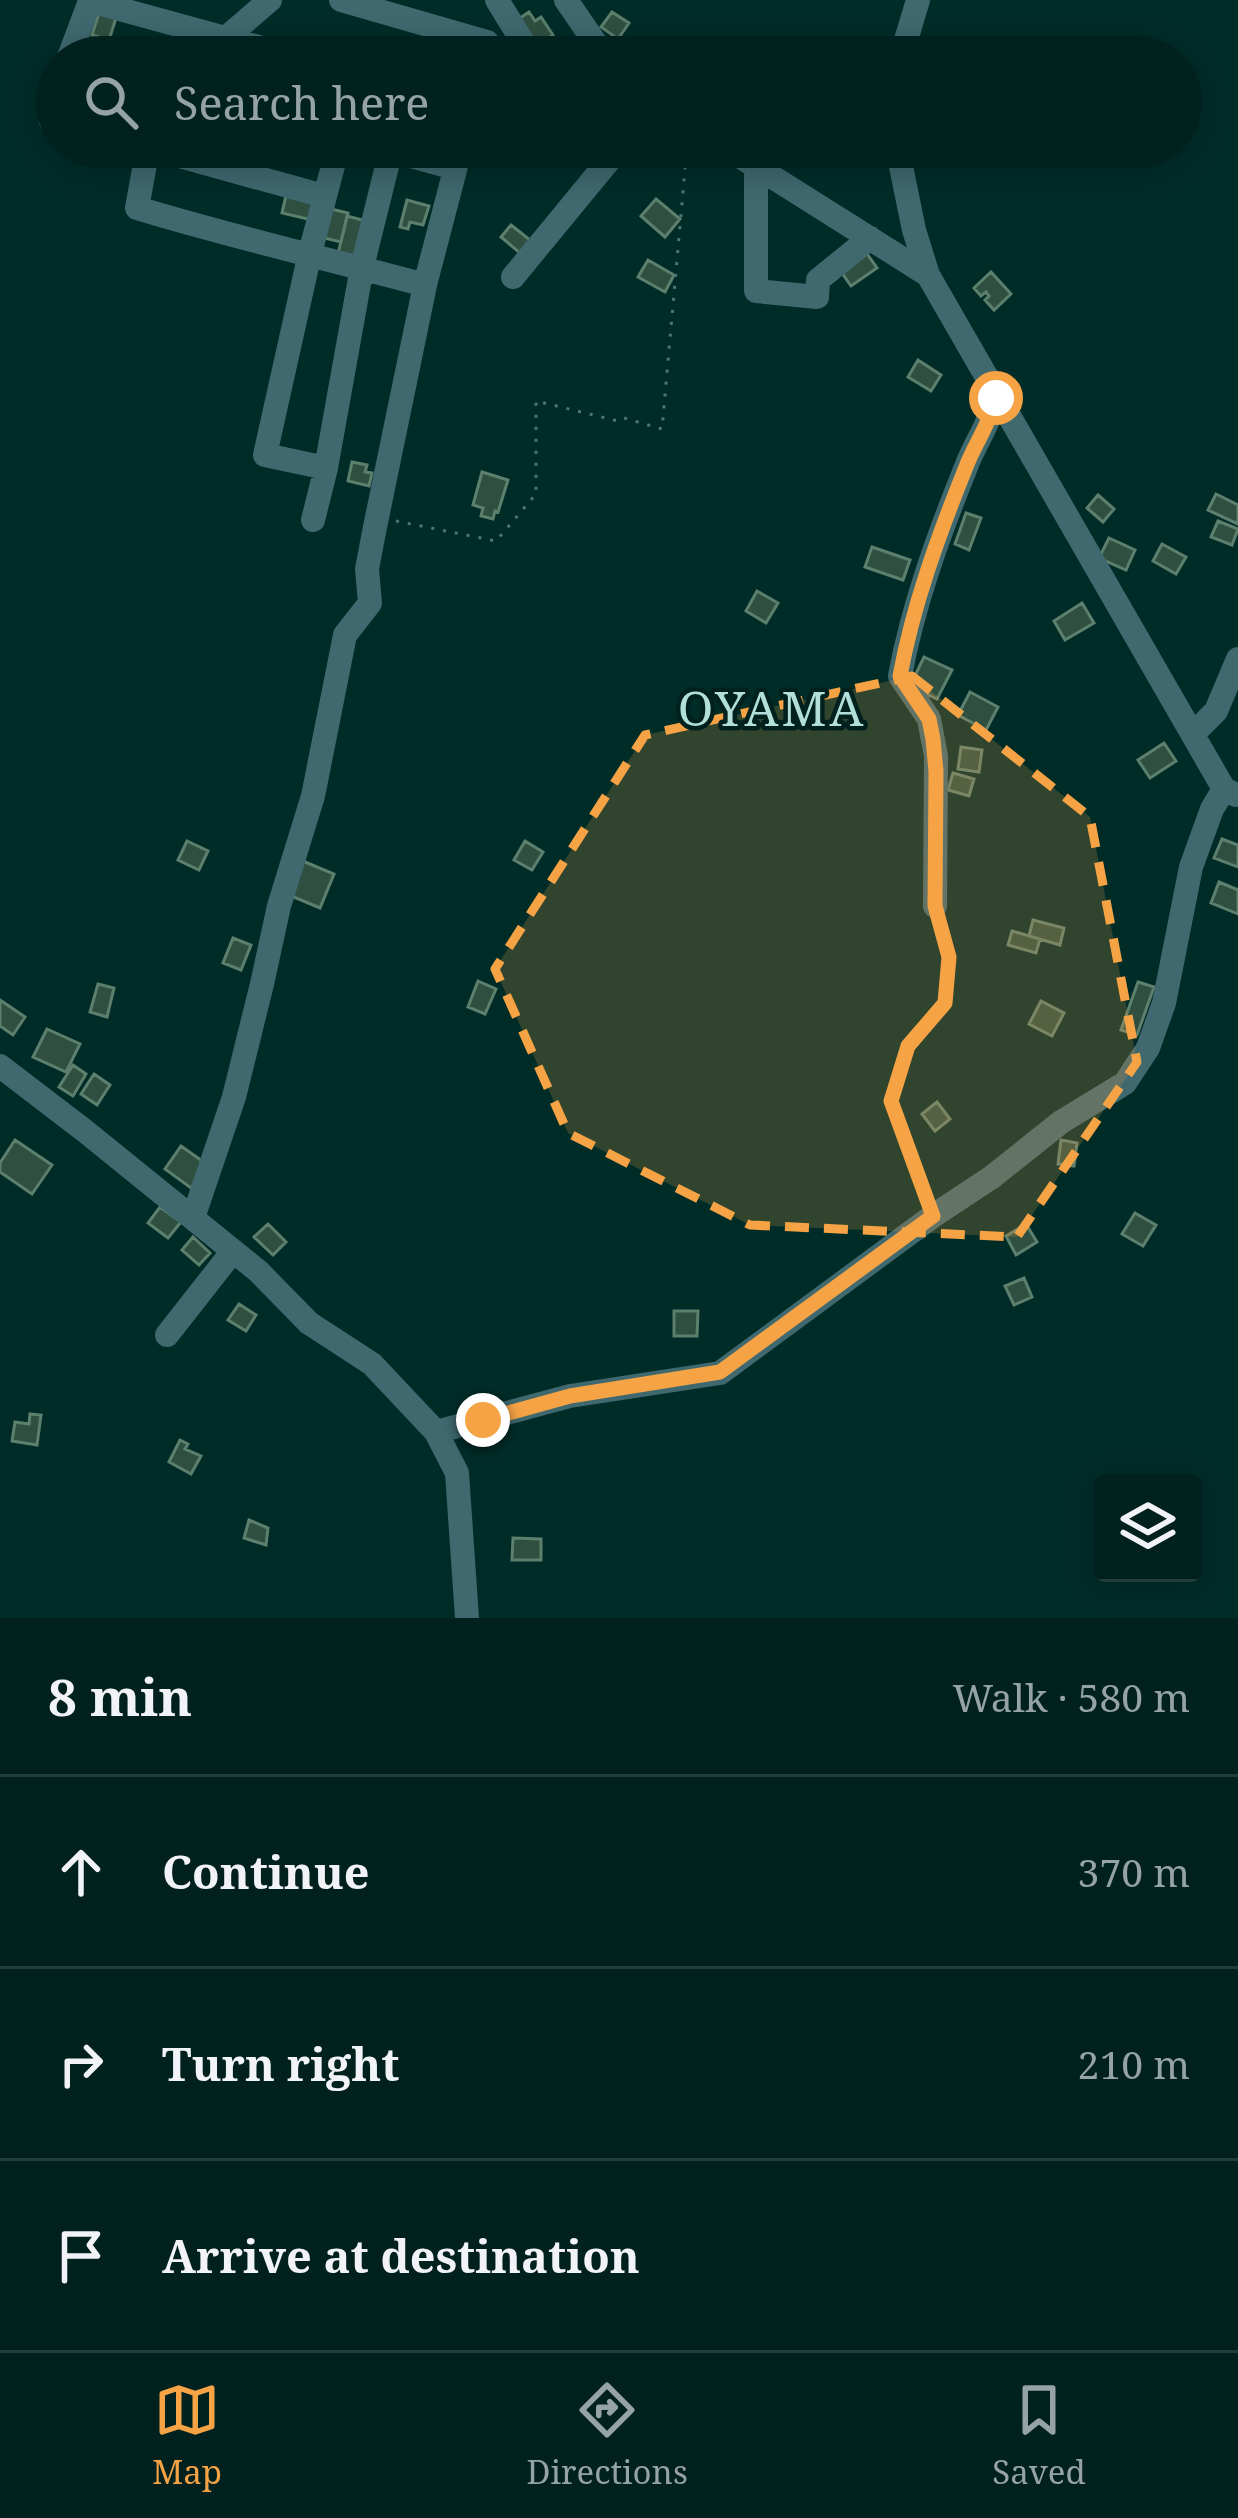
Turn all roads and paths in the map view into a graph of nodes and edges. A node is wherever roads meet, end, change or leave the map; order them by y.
1 (270, 0) edge
2 (566, 0) edge
3 (918, 0) edge
4 (345, 1) edge
5 (499, 1) edge
6 (411, 10) edge
7 (77, 36) edge
8 (220, 36) edge
9 (229, 36) edge
10 (459, 36) edge
11 (489, 36) edge
12 (520, 36) edge
13 (591, 36) edge
14 (907, 36) edge
15 (144, 168) edge
16 (223, 168) edge
17 (332, 168) edge
18 (381, 168) edge
19 (456, 168) edge
20 (603, 168) edge
21 (685, 168) edge
22 (756, 168) joint
23 (901, 168) edge
24 (324, 196) junction
25 (871, 238) junction
26 (310, 253) junction
27 (362, 268) junction
28 (928, 275) junction
29 (513, 277) dead end
30 (425, 285) junction
31 (996, 398) junction
32 (326, 468) junction
33 (377, 518) junction
34 (313, 520) dead end
35 (1238, 659) edge
36 (1192, 734) junction
37 (1231, 792) edge
38 (935, 906) joint
39 (0, 1066) edge
40 (933, 1216) junction
41 (193, 1218) junction
42 (233, 1251) junction
43 (167, 1335) dead end
44 (436, 1432) junction
45 (466, 1618) edge

1 - 9 street
2 - 13 street
3 - 14 street
4 - 6 street
5 - 11 street
5 - 12 street
6 - 10 street
7 - 8 street
15 - 26 street
16 - 24 street
17 - 24 street
18 - 27 street
19 - 30 street
20 - 29 street
21 - 33 path
22 - 25 street
22 - 25 street
23 - 28 street
24 - 26 street
25 - 28 street
26 - 27 street
26 - 32 street
27 - 30 street
27 - 32 street
28 - 31 street
30 - 33 street
31 - 36 street
31 - 38 street
32 - 34 street
33 - 41 street
35 - 36 street
36 - 37 street
37 - 40 street
38 - 40 path
39 - 41 street
40 - 44 street
41 - 42 street
42 - 43 street
42 - 44 street
44 - 45 street

